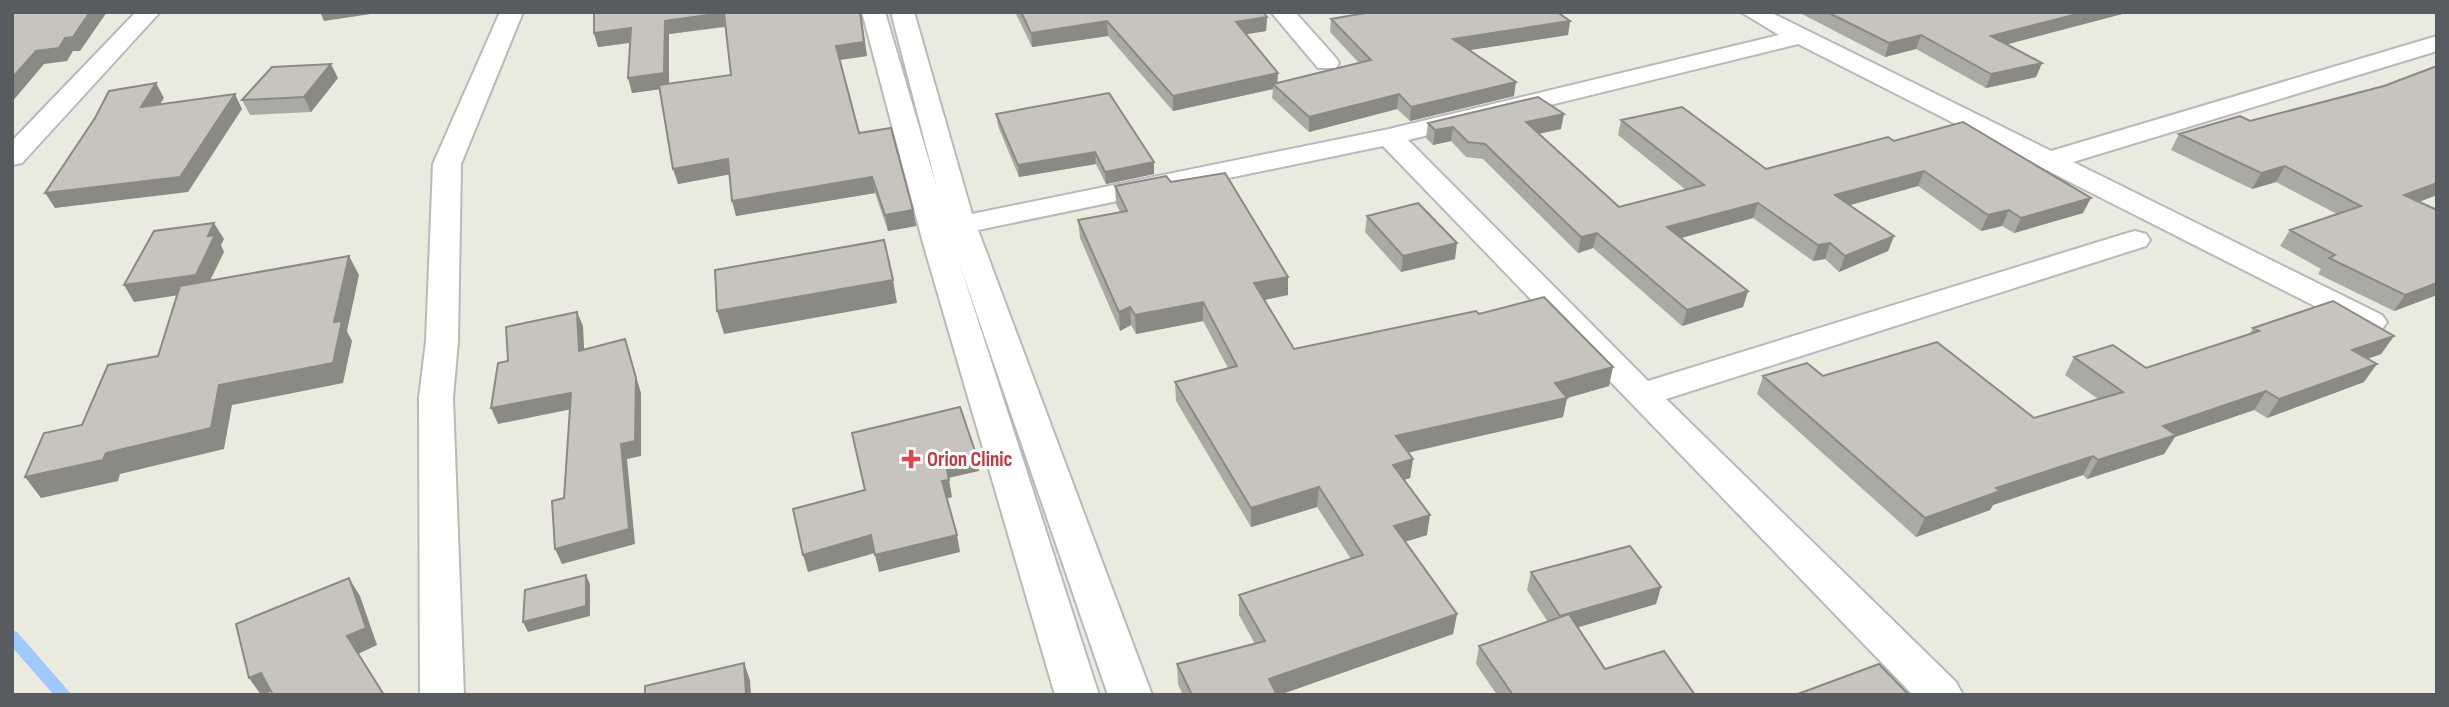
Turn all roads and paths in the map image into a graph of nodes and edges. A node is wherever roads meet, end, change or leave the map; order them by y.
1 (149, 12) edge
2 (512, 12) edge
3 (873, 12) edge
4 (902, 12) edge
5 (1282, 12) edge
6 (1752, 12) edge
7 (1803, 36) junction
8 (2437, 43) edge
9 (1327, 63) dead end
10 (1389, 137) junction
11 (12, 157) edge
12 (2048, 161) junction
13 (961, 225) junction
14 (2135, 240) dead end
15 (2371, 322) edge
16 (1640, 395) junction
17 (442, 695) edge
18 (1077, 695) edge
19 (1130, 695) edge
20 (1941, 695) edge

1 - 11 street
2 - 17 street
3 - 18 street
4 - 13 street
5 - 9 street
6 - 7 street
7 - 10 street
7 - 12 street
8 - 12 street
10 - 13 street
10 - 16 street
12 - 15 street
13 - 19 street
14 - 16 street
16 - 20 street

